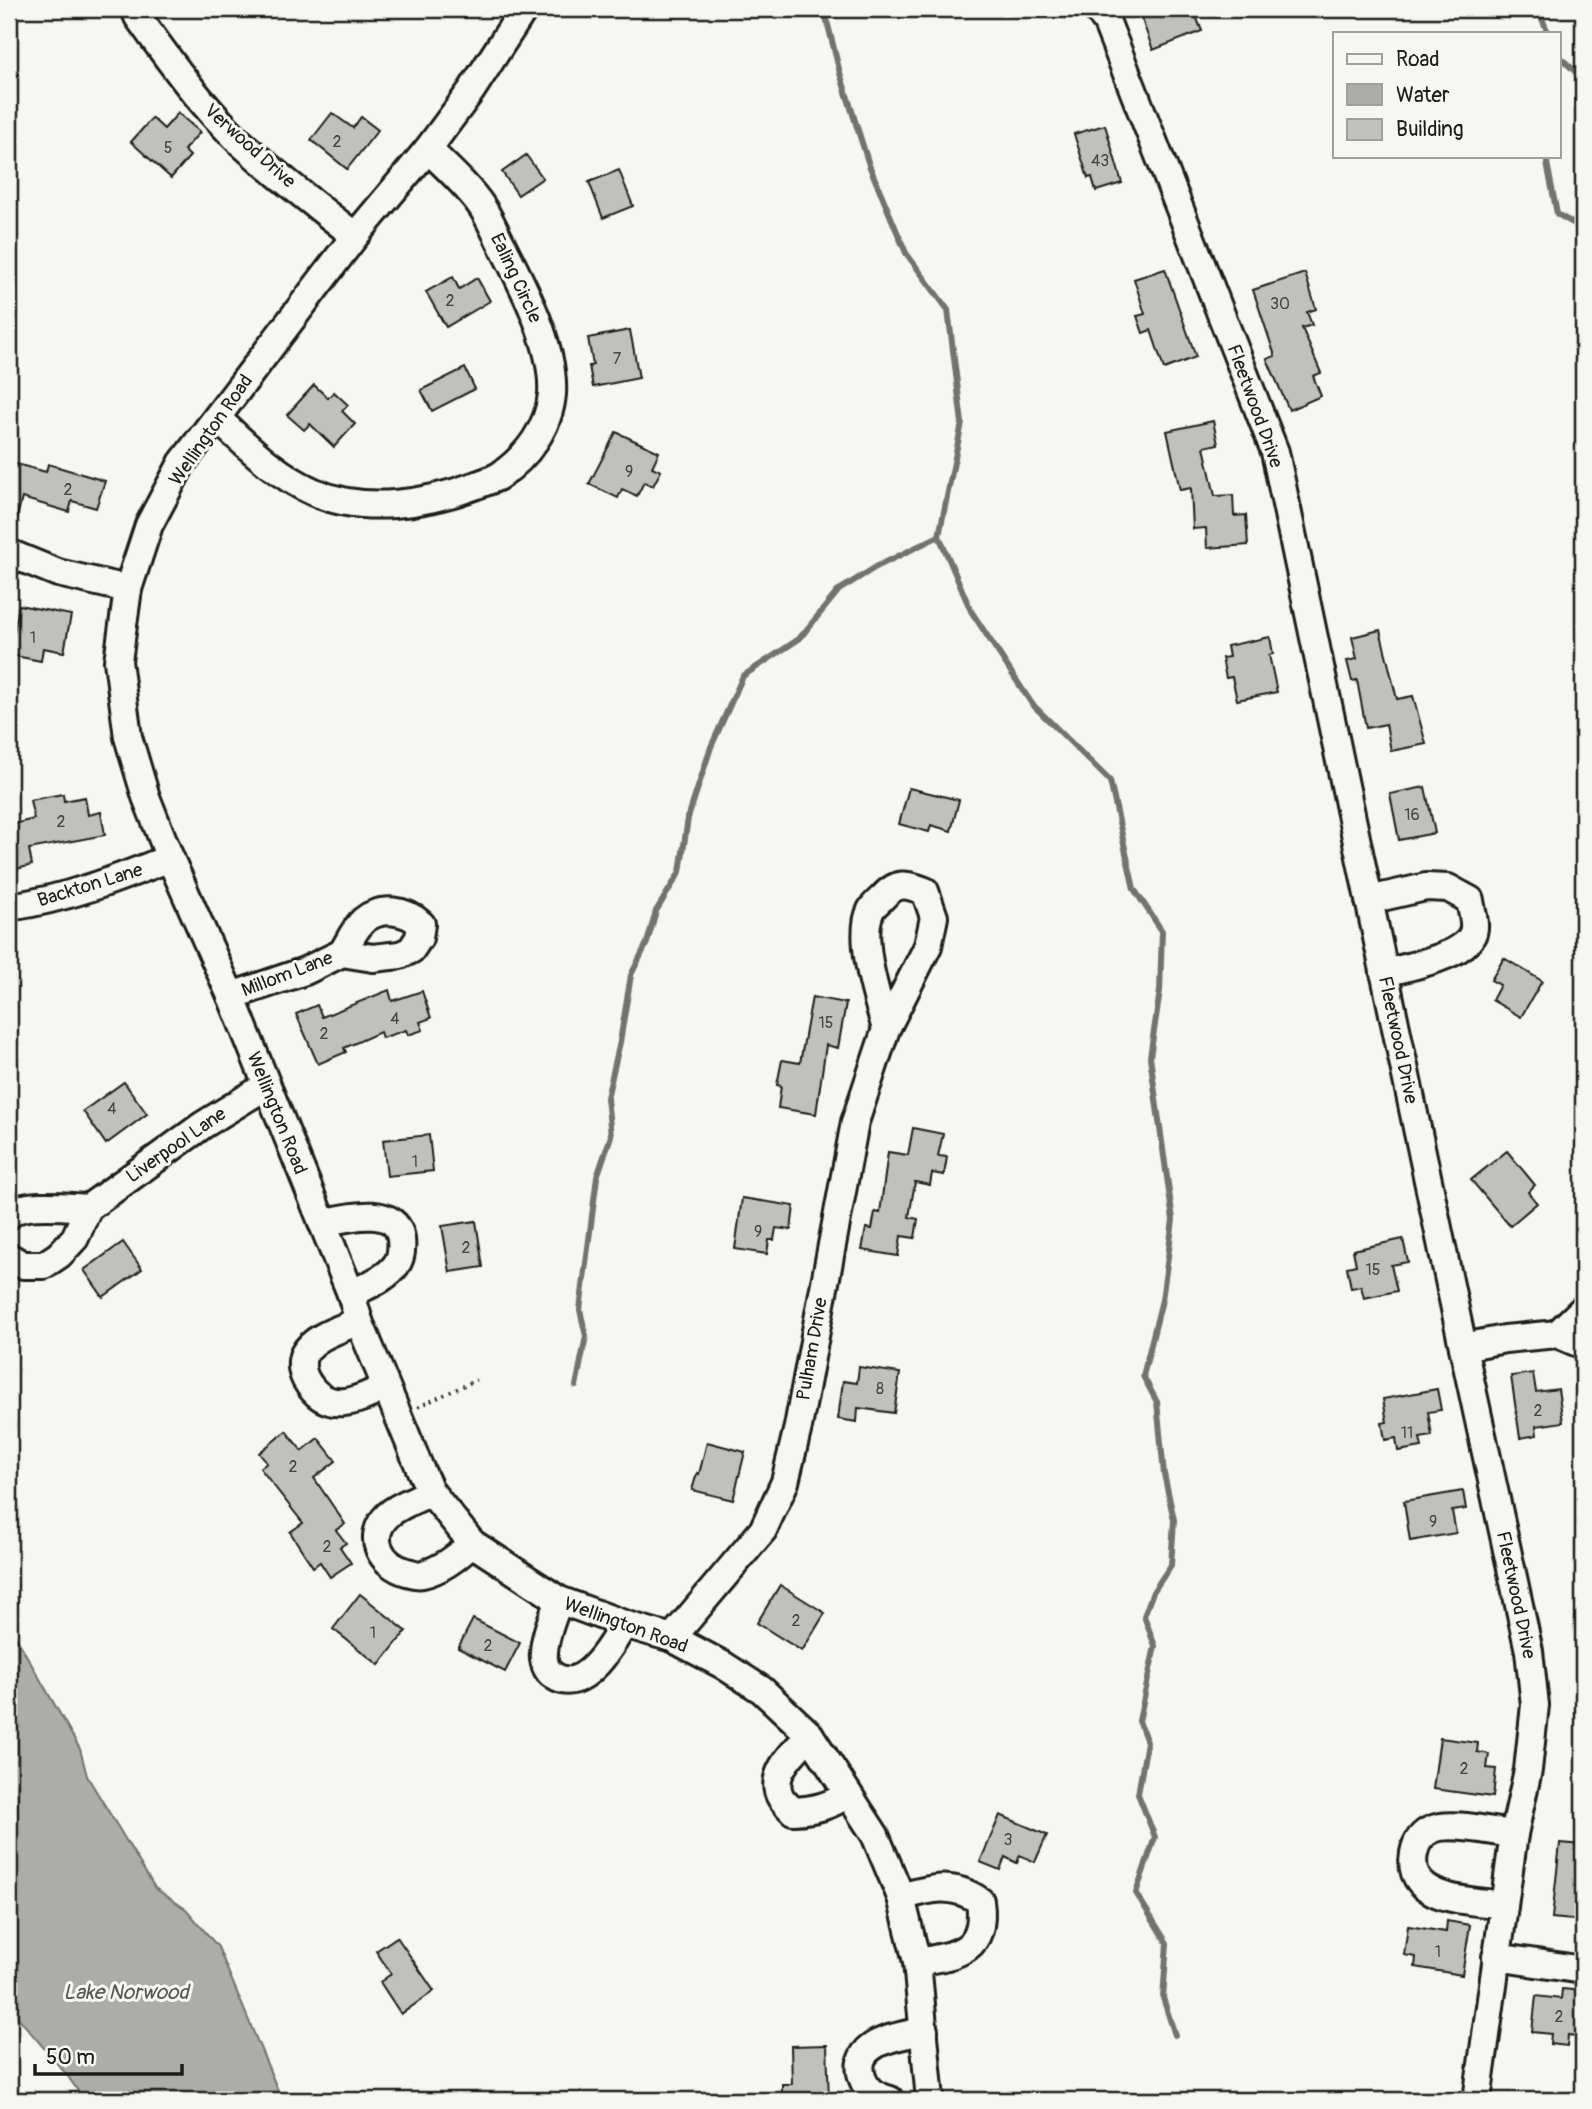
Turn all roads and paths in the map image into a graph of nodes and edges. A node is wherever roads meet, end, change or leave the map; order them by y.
1 (135, 9) edge
2 (524, 9) edge
3 (1097, 9) edge
4 (428, 149) junction
5 (355, 236) junction
6 (217, 418) junction
7 (9, 553) edge
8 (128, 589) junction
9 (170, 858) junction
10 (1369, 900) junction
11 (9, 906) edge
12 (342, 953) dead end
13 (1384, 973) junction
14 (231, 996) junction
15 (886, 1029) junction
16 (266, 1086) junction
17 (88, 1208) junction
18 (9, 1215) edge
19 (322, 1223) junction
20 (9, 1257) edge
21 (351, 1294) junction
22 (1583, 1309) edge
23 (359, 1321) junction
24 (1557, 1334) junction
25 (1583, 1345) edge
26 (1463, 1347) junction
27 (476, 1380) dead end
28 (385, 1387) junction
29 (397, 1416) junction
30 (431, 1492) junction
31 (472, 1543) junction
32 (559, 1600) junction
33 (624, 1624) junction
34 (672, 1638) junction
35 (810, 1735) junction
36 (848, 1794) junction
37 (1514, 1834) junction
38 (901, 1897) junction
39 (1504, 1905) junction
40 (1496, 1957) junction
41 (917, 1962) junction
42 (1583, 1970) edge
43 (924, 2031) junction
44 (925, 2099) edge
45 (890, 2100) edge
46 (1477, 2100) edge

1 - 5 street, Verwood Drive
2 - 4 street, Wellington Road
3 - 10 street, Fleetwood Drive
4 - 5 street, Wellington Road
4 - 6 street, Ealing Circle
5 - 6 street, Wellington Road
6 - 8 street, Wellington Road
7 - 8 street
8 - 9 street, Wellington Road
9 - 11 street, Backton Lane
9 - 14 street, Wellington Road
10 - 13 street, Fleetwood Drive
10 - 13 street
12 - 14 street, Millom Lane
13 - 26 street, Fleetwood Drive
14 - 16 street, Wellington Road
15 - 15 street, Pulham Drive
15 - 34 street, Pulham Drive
16 - 17 street, Liverpool Lane
16 - 19 street, Wellington Road
17 - 18 street
17 - 20 street, Liverpool Lane
19 - 21 street, Wellington Road
19 - 21 street
21 - 23 street, Wellington Road
22 - 24 street
23 - 28 street, Wellington Road
23 - 28 street
24 - 25 street
24 - 26 street
26 - 37 street, Fleetwood Drive
27 - 29 path
28 - 29 street, Wellington Road
29 - 30 street, Wellington Road
30 - 31 street, Wellington Road
30 - 31 street
31 - 32 street, Wellington Road
32 - 33 street, Wellington Road
32 - 33 street
33 - 34 street, Wellington Road
34 - 35 street, Wellington Road
35 - 36 street, Wellington Road
35 - 36 street
36 - 38 street, Wellington Road
37 - 39 street, Fleetwood Drive
37 - 39 street
38 - 41 street, Wellington Road
38 - 41 street
39 - 40 street, Fleetwood Drive
40 - 42 street
40 - 46 street, Fleetwood Drive
41 - 43 street, Wellington Road
43 - 44 street, Wellington Road
43 - 45 street

